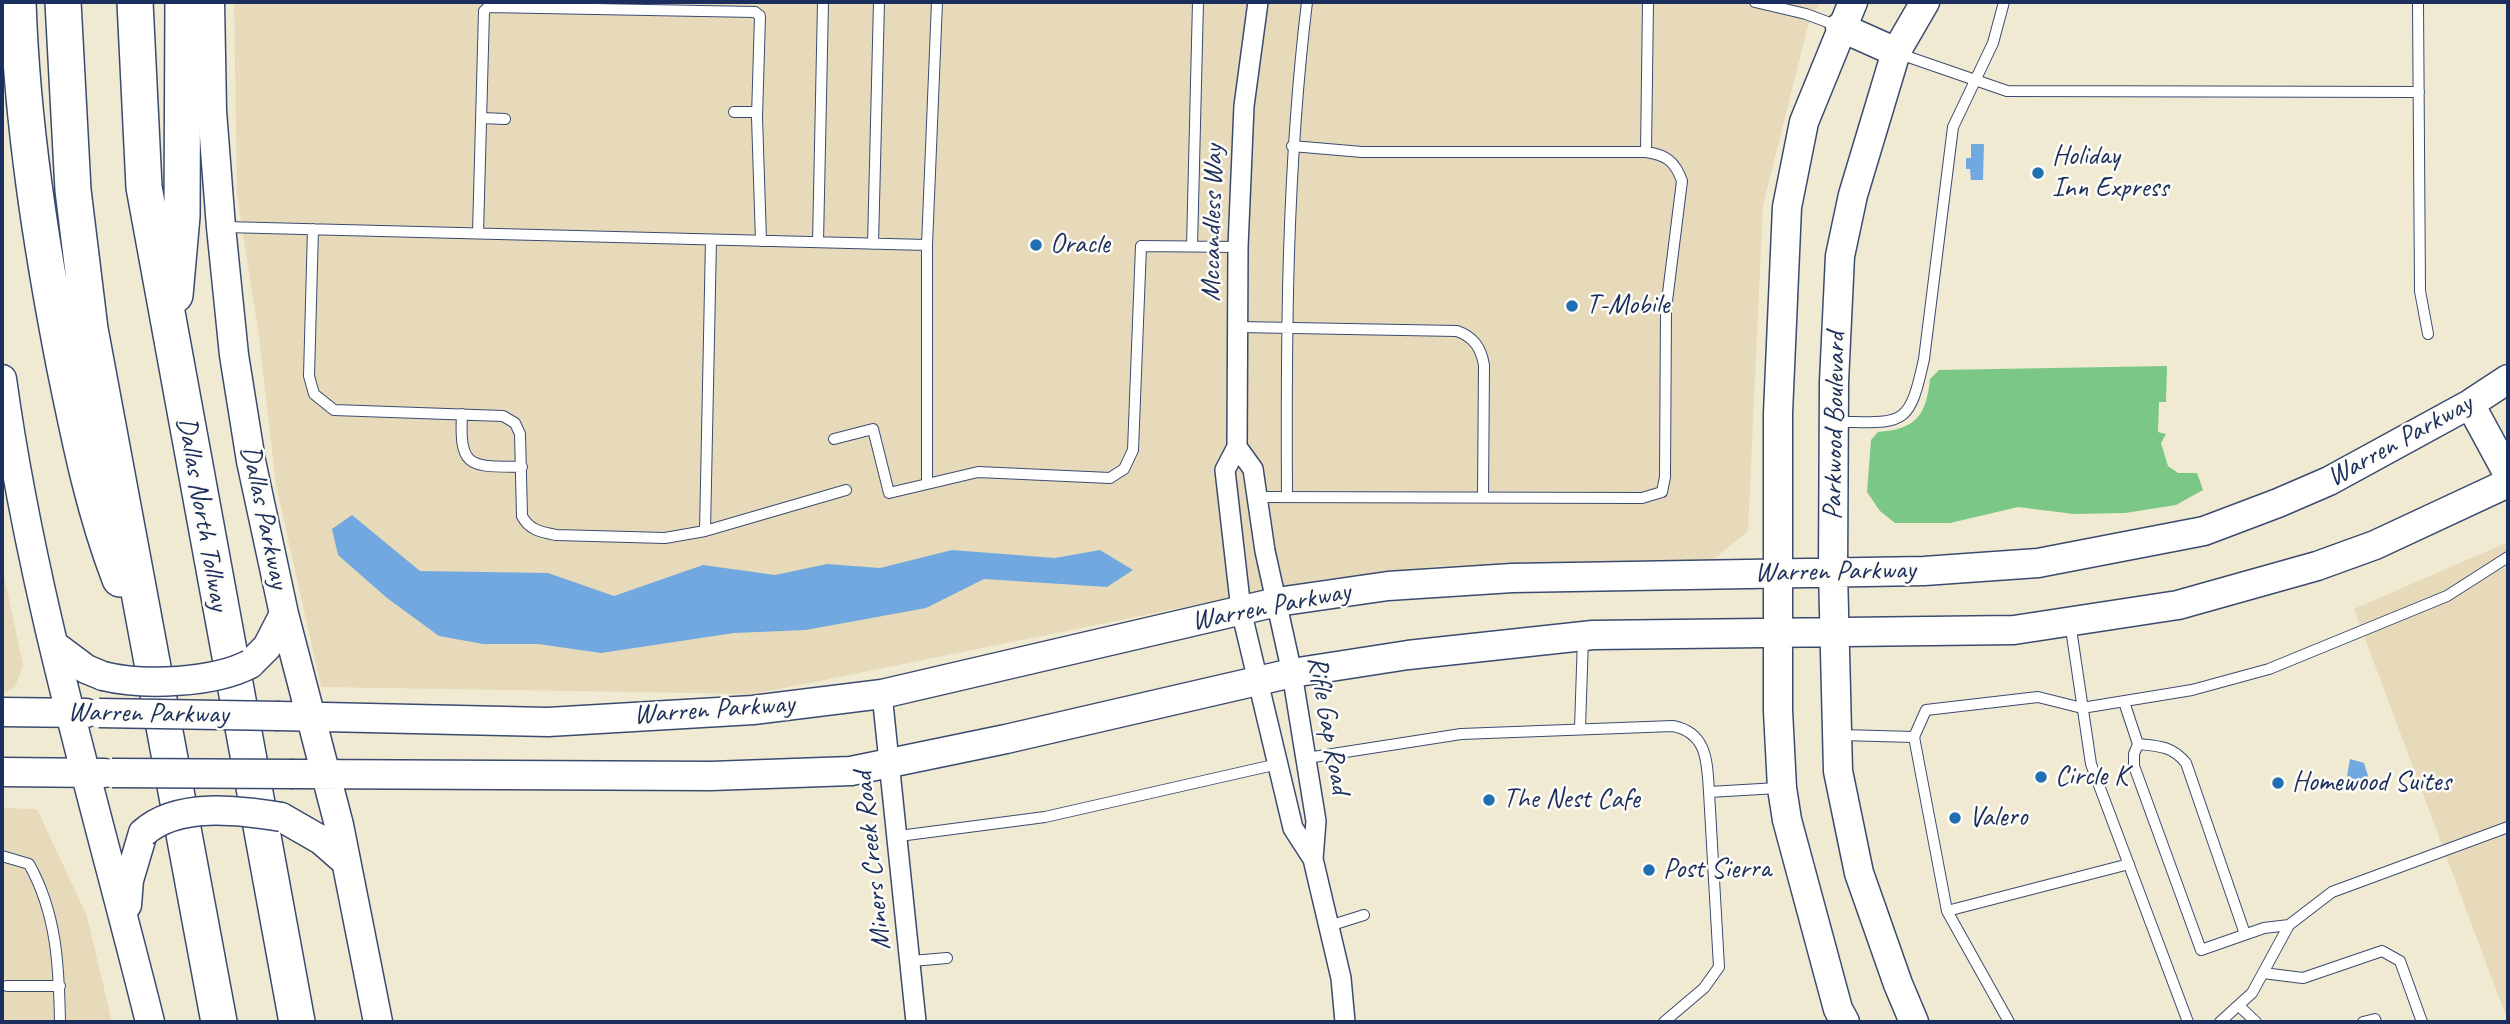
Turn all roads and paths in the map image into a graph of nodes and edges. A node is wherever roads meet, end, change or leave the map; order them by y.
1 (18, 2) edge
2 (63, 2) edge
3 (135, 2) edge
4 (183, 2) edge
5 (210, 2) edge
6 (823, 2) edge
7 (879, 2) edge
8 (937, 2) edge
9 (1198, 2) edge
10 (1258, 2) edge
11 (1307, 2) edge
12 (1648, 2) edge
13 (1755, 2) edge
14 (1853, 2) edge
15 (1925, 2) edge
16 (2004, 2) edge
17 (2418, 2) edge
18 (1840, 27) junction
19 (1896, 52) junction
20 (1975, 80) junction
21 (2419, 92) junction
22 (734, 112) dead end
23 (757, 112) junction
24 (481, 118) junction
25 (505, 120) dead end
26 (1292, 146) junction
27 (1646, 152) junction
28 (221, 227) junction
29 (313, 229) junction
30 (478, 233) junction
31 (711, 240) junction
32 (761, 241) junction
33 (818, 242) junction
34 (873, 244) junction
35 (927, 245) junction
36 (1192, 246) junction
37 (1238, 247) junction
38 (1238, 327) junction
39 (1286, 328) junction
40 (2428, 334) dead end
41 (170, 340) junction
42 (2, 379) edge
43 (2508, 379) edge
44 (2470, 404) junction
45 (462, 414) junction
46 (1835, 422) junction
47 (834, 439) dead end
48 (1237, 447) junction
49 (522, 467) junction
50 (2508, 474) edge
51 (2508, 483) edge
52 (927, 484) junction
53 (846, 491) dead end
54 (1483, 496) junction
55 (1257, 497) junction
56 (1287, 497) junction
57 (705, 531) junction
58 (2508, 557) edge
59 (1833, 572) junction
60 (1778, 573) junction
61 (1276, 602) junction
62 (1241, 610) junction
63 (284, 614) junction
64 (2070, 622) junction
65 (1834, 634) junction
66 (1778, 635) junction
67 (1583, 636) junction
68 (54, 645) junction
69 (150, 657) junction
70 (1292, 673) junction
71 (1259, 681) junction
72 (882, 694) junction
73 (2124, 702) junction
74 (2082, 708) junction
75 (2, 712) edge
76 (85, 713) junction
77 (312, 717) junction
78 (1580, 728) junction
79 (1837, 734) junction
80 (1914, 737) junction
81 (2138, 744) junction
82 (1307, 758) junction
83 (1278, 764) junction
84 (891, 765) junction
85 (2, 772) edge
86 (99, 772) junction
87 (327, 775) junction
88 (1782, 788) junction
89 (1709, 792) junction
90 (2508, 827) edge
91 (899, 836) junction
92 (2, 856) edge
93 (1313, 859) junction
94 (345, 860) junction
95 (2129, 864) junction
96 (1947, 911) junction
97 (1364, 915) dead end
98 (126, 925) junction
99 (2289, 925) junction
100 (1329, 926) junction
101 (2245, 933) junction
102 (947, 958) dead end
103 (912, 961) junction
104 (2263, 973) junction
105 (6, 986) dead end
106 (60, 986) junction
107 (2239, 1006) junction
108 (60, 1022) edge
109 (150, 1022) edge
110 (219, 1022) edge
111 (297, 1022) edge
112 (378, 1022) edge
113 (916, 1022) edge
114 (1345, 1022) edge
115 (1664, 1022) edge
116 (1845, 1022) edge
117 (1914, 1022) edge
118 (2009, 1022) edge
119 (2188, 1022) edge
120 (2220, 1022) edge
121 (2256, 1022) edge
122 (2363, 1022) edge
123 (2376, 1022) edge
124 (2422, 1022) edge

1 - 69 highway
2 - 69 highway
3 - 41 highway, Dallas North Tollway
4 - 41 highway
5 - 28 main road, Dallas Parkway
6 - 33 lane
7 - 34 lane
8 - 35 lane
9 - 36 lane
10 - 37 street, Mccandless Way
11 - 26 lane
12 - 27 lane
13 - 18 lane
14 - 18 main road, Parkwood Boulevard
15 - 19 main road, Parkwood Boulevard
16 - 20 lane
17 - 21 lane
18 - 19 main road
18 - 60 main road, Parkwood Boulevard
19 - 20 lane
19 - 46 main road, Parkwood Boulevard
20 - 21 lane
20 - 46 lane
21 - 40 lane
22 - 23 lane
23 - 24 lane
23 - 32 lane
24 - 25 lane
24 - 30 lane
26 - 27 lane
26 - 39 lane
27 - 54 lane
28 - 29 lane
28 - 63 main road, Dallas Parkway
29 - 30 lane
29 - 45 lane
30 - 31 lane
31 - 32 lane
31 - 57 lane
32 - 33 lane
33 - 34 lane
34 - 35 lane
35 - 52 lane
36 - 37 lane
36 - 52 lane
37 - 38 street, Mccandless Way
38 - 39 lane
38 - 48 street, Mccandless Way
39 - 54 lane
39 - 56 lane
41 - 111 highway, Dallas North Tollway
42 - 68 main road
43 - 44 main road, Warren Parkway
44 - 50 main road
44 - 59 main road, Warren Parkway
45 - 49 lane
45 - 49 lane
46 - 59 main road, Parkwood Boulevard
47 - 52 lane
48 - 55 street
48 - 62 street, Mccandless Way
49 - 57 lane
51 - 64 main road, Warren Parkway
53 - 57 lane
54 - 56 lane
55 - 56 lane
55 - 61 street
58 - 73 lane
59 - 60 main road, Warren Parkway
59 - 65 main road, Parkwood Boulevard
60 - 61 main road, Warren Parkway
60 - 66 main road, Parkwood Boulevard
61 - 62 main road, Warren Parkway
61 - 70 street, Rifle Gap Road
62 - 71 street, Rifle Gap Road
62 - 72 main road, Warren Parkway
63 - 68 main road, bridge
63 - 77 main road, Dallas Parkway
64 - 65 main road, Warren Parkway
64 - 74 lane
65 - 66 main road, Warren Parkway
65 - 79 main road, Parkwood Boulevard
66 - 67 main road, Warren Parkway
66 - 88 main road, Parkwood Boulevard
67 - 70 main road, Warren Parkway
67 - 78 lane
68 - 76 main road
69 - 110 highway
70 - 71 main road, Warren Parkway
70 - 82 street, Rifle Gap Road
71 - 83 street, Rifle Gap Road
71 - 84 main road, Warren Parkway
72 - 77 main road, Warren Parkway
72 - 84 street, Miners Creek Road
73 - 74 lane
73 - 81 lane
74 - 80 lane
74 - 95 lane
75 - 76 main road, Warren Parkway
76 - 77 main road, Warren Parkway, bridge
76 - 86 main road
77 - 87 main road, Dallas Parkway
78 - 82 lane
78 - 89 lane
79 - 80 lane
79 - 117 main road, Parkwood Boulevard
80 - 96 lane
81 - 101 lane
81 - 101 lane
82 - 93 street, Rifle Gap Road
83 - 91 lane
83 - 93 street, Rifle Gap Road
84 - 87 main road, Warren Parkway
84 - 91 street, Miners Creek Road
85 - 86 main road, Warren Parkway
86 - 87 main road, Warren Parkway, bridge
86 - 98 main road
87 - 94 main road, Dallas Parkway
88 - 89 lane
88 - 116 main road, Parkwood Boulevard
89 - 115 lane
90 - 99 lane
91 - 103 street, Miners Creek Road
92 - 106 lane
93 - 100 street, Rifle Gap Road
94 - 98 main road, bridge
94 - 112 main road, Dallas Parkway
95 - 96 lane
95 - 119 lane
96 - 118 lane
97 - 100 lane
98 - 109 main road
99 - 101 lane
99 - 104 lane
100 - 114 street, Rifle Gap Road
102 - 103 lane
103 - 113 street, Miners Creek Road
104 - 107 lane
104 - 124 lane
105 - 106 lane
106 - 108 lane
107 - 120 lane
107 - 121 lane
122 - 123 lane

